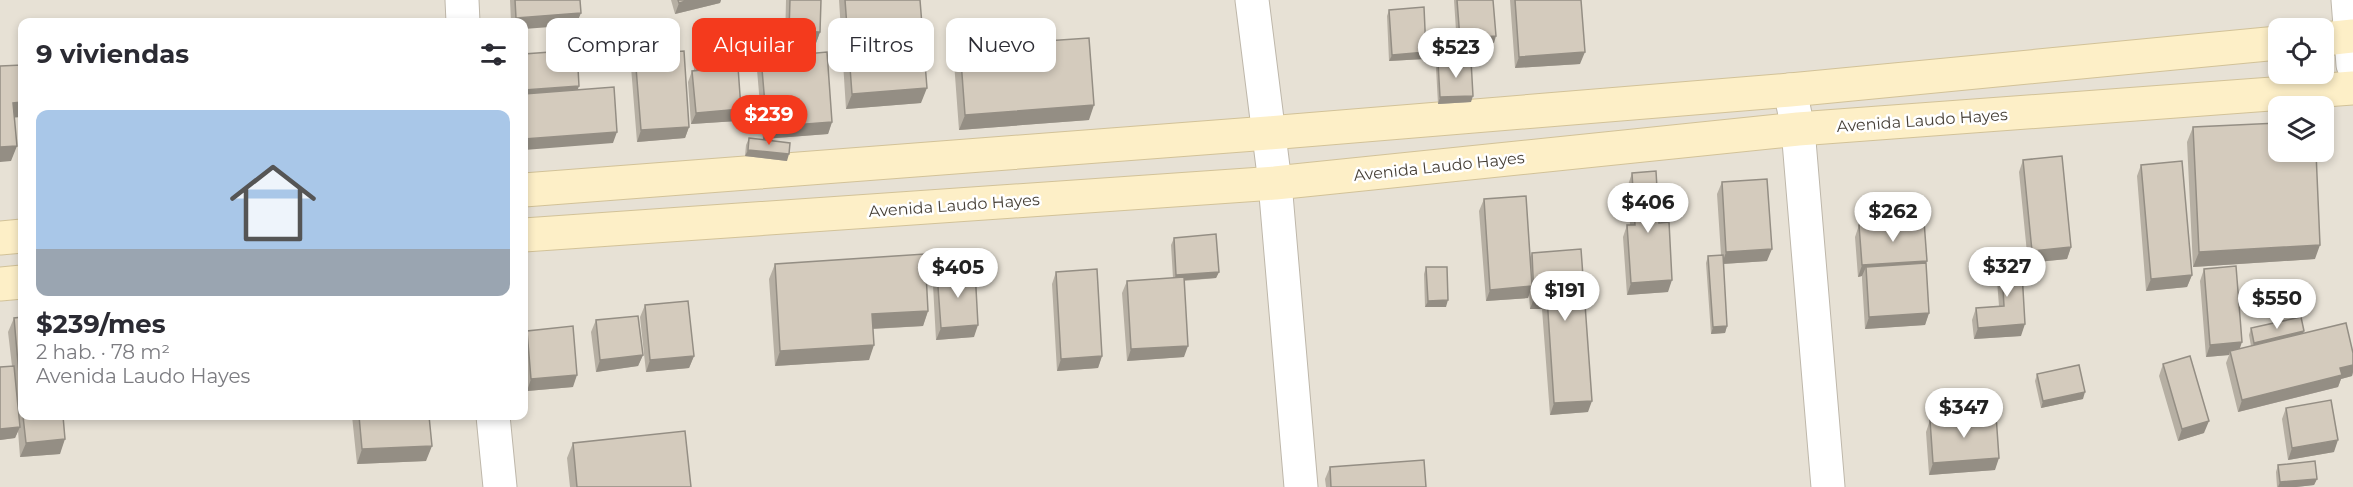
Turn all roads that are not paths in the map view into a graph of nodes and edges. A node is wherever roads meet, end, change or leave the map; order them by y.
1 (462, 0) edge
2 (1252, 0) edge
3 (2348, 0) edge
4 (463, 18) edge
5 (2268, 44) edge
6 (2345, 44) edge
7 (2353, 88) edge
8 (1790, 90) junction
9 (1798, 129) junction
10 (1268, 133) junction
11 (1275, 183) junction
12 (528, 190) edge
13 (18, 236) edge
14 (528, 236) edge
15 (0, 238) edge
16 (18, 283) edge
17 (0, 285) edge
18 (493, 420) edge
19 (500, 487) edge
20 (1301, 487) edge
21 (1828, 487) edge

1 - 4 street
2 - 10 street
3 - 6 street
5 - 8 street
7 - 9 street, Avenida Laudo Hayes
8 - 9 street
8 - 10 street
9 - 11 street, Avenida Laudo Hayes
9 - 21 street
10 - 11 street
10 - 12 street
11 - 14 street, Avenida Laudo Hayes
11 - 20 street
13 - 15 street
16 - 17 street
18 - 19 street

